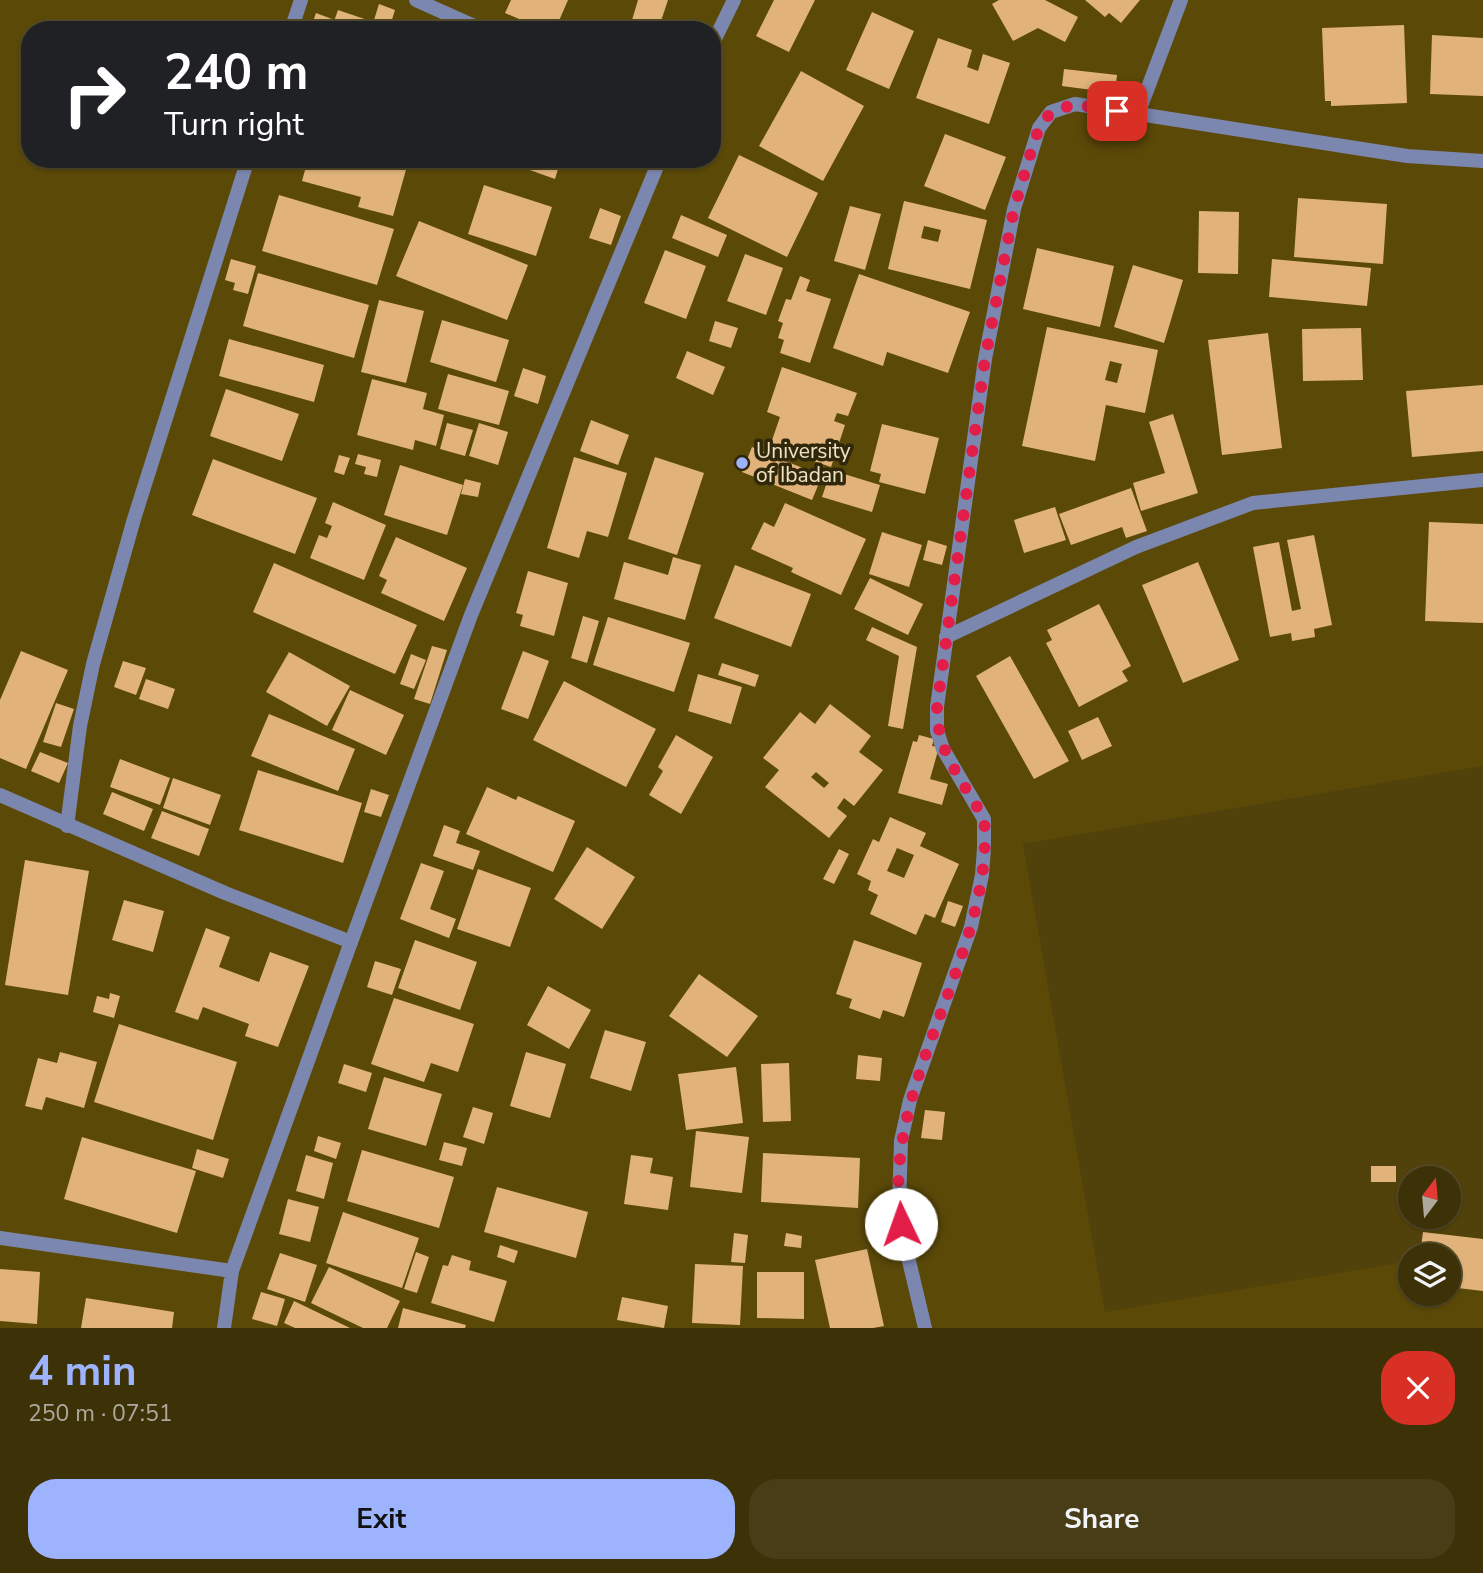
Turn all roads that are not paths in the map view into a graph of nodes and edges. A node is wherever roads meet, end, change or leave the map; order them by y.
1 (301, 0) edge
2 (416, 0) edge
3 (734, 0) edge
4 (1181, 0) edge
5 (294, 21) edge
6 (463, 21) edge
7 (721, 27) edge
8 (1138, 114) junction
9 (1483, 161) edge
10 (245, 168) edge
11 (656, 168) edge
12 (1483, 480) edge
13 (946, 637) junction
14 (0, 796) edge
15 (67, 826) junction
16 (351, 942) junction
17 (0, 1237) edge
18 (232, 1271) junction
19 (224, 1328) edge
20 (925, 1328) edge

1 - 5 street
2 - 6 street
3 - 7 street
4 - 8 street
8 - 9 street
8 - 13 street
10 - 15 street
11 - 16 street
12 - 13 street
13 - 20 street
14 - 15 street
15 - 16 street
16 - 18 street
17 - 18 street
18 - 19 street

